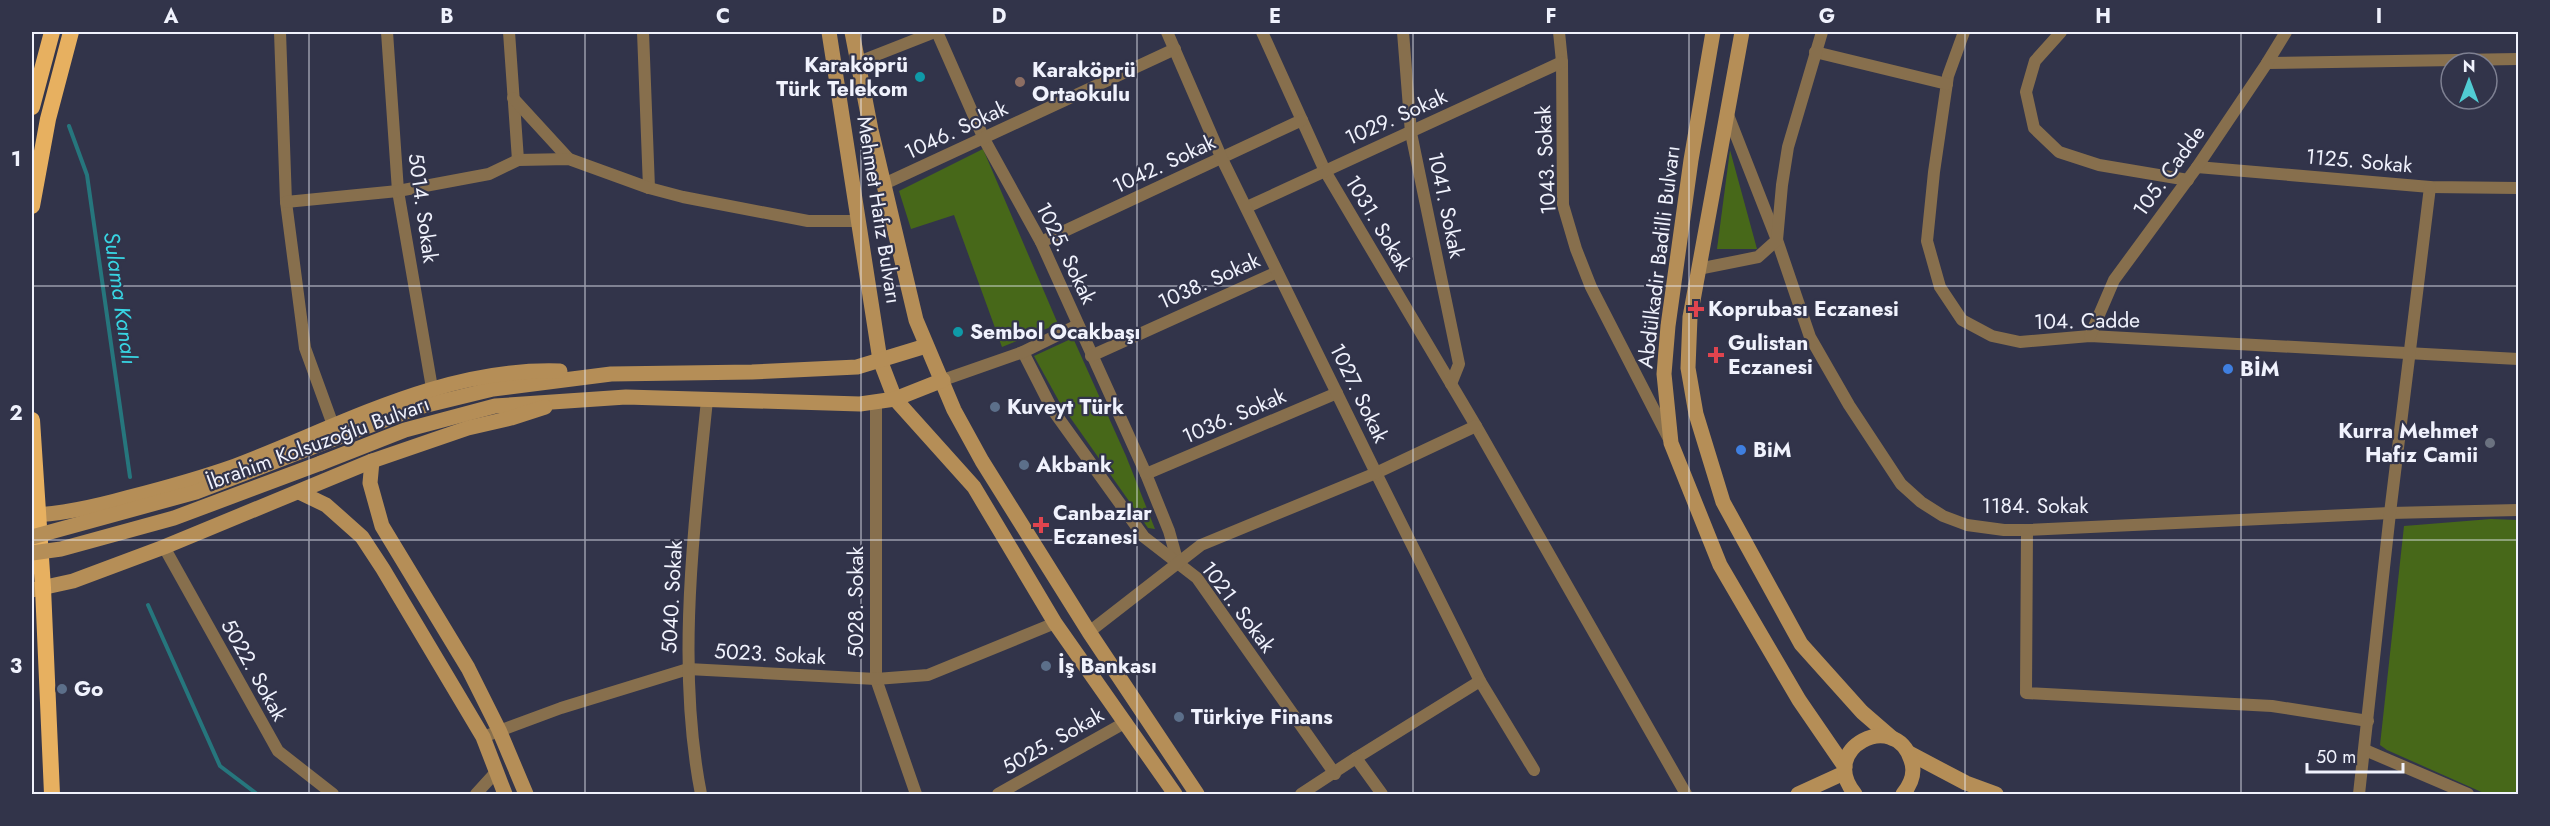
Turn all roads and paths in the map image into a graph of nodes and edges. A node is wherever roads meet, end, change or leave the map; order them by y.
1 (52, 32) edge
2 (71, 32) edge
3 (280, 32) edge
4 (387, 32) edge
5 (509, 32) edge
6 (643, 32) edge
7 (829, 32) edge
8 (852, 32) edge
9 (936, 32) edge
10 (1167, 32) edge
11 (1262, 32) edge
12 (1403, 32) edge
13 (1559, 32) edge
14 (1713, 32) edge
15 (1742, 32) edge
16 (1822, 32) edge
17 (1964, 32) edge
18 (2061, 32) edge
19 (2286, 32) edge
20 (1174, 49) junction
21 (1815, 52) junction
22 (2518, 59) edge
23 (856, 63) junction
24 (1562, 63) junction
25 (2267, 63) junction
26 (1947, 84) junction
27 (513, 98) junction
28 (32, 107) edge
29 (1728, 115) junction
30 (1302, 120) junction
31 (1411, 133) junction
32 (984, 139) junction
33 (569, 159) junction
34 (1222, 159) junction
35 (518, 160) junction
36 (2197, 167) junction
37 (1325, 171) junction
38 (2188, 180) junction
39 (884, 184) junction
40 (2430, 187) junction
41 (649, 188) junction
42 (2518, 188) edge
43 (398, 191) junction
44 (286, 202) junction
45 (32, 206) edge
46 (1247, 207) junction
47 (859, 221) junction
48 (1777, 240) junction
49 (1041, 242) junction
50 (1698, 269) junction
51 (1277, 272) junction
52 (1078, 325) junction
53 (2090, 336) junction
54 (926, 346) junction
55 (1023, 352) junction
56 (2411, 352) junction
57 (1091, 356) junction
58 (2518, 359) edge
59 (880, 360) junction
60 (611, 374) junction
61 (943, 380) junction
62 (1451, 384) junction
63 (432, 388) junction
64 (1337, 393) junction
65 (895, 399) junction
66 (707, 400) junction
67 (556, 401) junction
68 (876, 402) junction
69 (32, 420) edge
70 (333, 425) junction
71 (1476, 426) junction
72 (1671, 443) junction
73 (372, 461) junction
74 (1376, 473) junction
75 (1146, 474) junction
76 (299, 492) junction
77 (2518, 510) edge
78 (2390, 513) junction
79 (35, 514) edge
80 (2027, 530) junction
81 (32, 537) edge
82 (164, 548) junction
83 (32, 553) edge
84 (1178, 563) junction
85 (37, 589) edge
86 (1055, 623) junction
87 (1089, 632) junction
88 (688, 669) junction
89 (876, 680) junction
90 (1480, 681) junction
91 (1126, 722) junction
92 (2368, 722) junction
93 (499, 730) junction
94 (483, 737) junction
95 (1892, 738) junction
96 (2365, 750) junction
97 (1909, 753) junction
98 (1356, 758) junction
99 (1534, 770) dead end
100 (1845, 770) junction
101 (496, 772) junction
102 (1335, 774) junction
103 (52, 795) edge
104 (333, 795) edge
105 (476, 795) edge
106 (505, 795) edge
107 (526, 795) edge
108 (701, 795) edge
109 (916, 795) edge
110 (998, 795) edge
111 (1175, 795) edge
112 (1197, 795) edge
113 (1301, 795) edge
114 (1382, 795) edge
115 (1686, 795) edge
116 (1798, 795) edge
117 (1855, 795) edge
118 (1903, 795) edge
119 (1996, 795) edge
120 (2359, 795) edge
121 (2468, 795) edge

1 - 28 highway
2 - 45 highway
3 - 44 street
4 - 43 street, 5014. Sokak
5 - 27 street
6 - 41 street
7 - 47 main road, Mehmet Hafız Bulvarı
8 - 23 main road, Mehmet Hafız Bulvarı
9 - 23 street
9 - 32 street, 1025. Sokak
10 - 20 street, 1027. Sokak
11 - 30 street, 1031. Sokak
12 - 31 street, 1041. Sokak
13 - 24 street, 1043. Sokak
14 - 72 main road, Abdülkadir Badilli Bulvarı
15 - 29 main road, Abdülkadir Badilli Bulvarı
16 - 21 street
17 - 26 street, 104. Cadde
18 - 38 street
19 - 25 street, 105. Cadde
20 - 32 street, 1046. Sokak
20 - 34 street, 1027. Sokak
21 - 26 street
21 - 48 street
22 - 25 street
23 - 39 main road, Mehmet Hafız Bulvarı
24 - 31 street, 1029. Sokak
24 - 72 street, 1043. Sokak
25 - 36 street, 105. Cadde
26 - 53 street, 104. Cadde
27 - 33 street
27 - 35 street
29 - 48 street, 1184. Sokak
29 - 50 main road, Abdülkadir Badilli Bulvarı
30 - 34 street, 1042. Sokak
30 - 37 street, 1031. Sokak
31 - 37 street, 1029. Sokak
31 - 62 street, 1041. Sokak
32 - 39 street, 1046. Sokak
32 - 49 street, 1025. Sokak
33 - 35 street
33 - 41 street
34 - 46 street, 1027. Sokak
34 - 49 street, 1042. Sokak
35 - 43 street
36 - 38 street, 105. Cadde
36 - 40 street, 1125. Sokak
37 - 46 street, 1029. Sokak
37 - 62 street, 1031. Sokak
38 - 53 street, 105. Cadde
39 - 54 main road, Mehmet Hafız Bulvarı
40 - 42 street, 1125. Sokak
40 - 56 street
41 - 47 street
43 - 44 street
43 - 63 street, 5014. Sokak
44 - 70 street
46 - 51 street, 1027. Sokak
47 - 59 main road, Mehmet Hafız Bulvarı
48 - 50 street
48 - 80 street, 1184. Sokak
49 - 52 street, 1025. Sokak
50 - 95 main road, Abdülkadir Badilli Bulvarı
51 - 57 street, 1038. Sokak
51 - 64 street, 1027. Sokak
52 - 55 street
52 - 57 street, 1025. Sokak
53 - 56 street, 104. Cadde
54 - 59 main road, İbrahim Kolsuzoğlu Bulvarı
54 - 61 main road, Mehmet Hafız Bulvarı
55 - 61 street
55 - 84 street, 1021. Sokak
56 - 58 street, 104. Cadde
56 - 78 street
57 - 75 street, 1025. Sokak
59 - 60 main road, İbrahim Kolsuzoğlu Bulvarı
59 - 65 main road, Mehmet Hafız Bulvarı
60 - 63 main road
60 - 81 main road, İbrahim Kolsuzoğlu Bulvarı, bridge
61 - 65 main road, İbrahim Kolsuzoğlu Bulvarı
61 - 87 main road, Mehmet Hafız Bulvarı
62 - 71 street, 1031. Sokak
63 - 70 main road
64 - 74 street, 1027. Sokak
64 - 75 street, 1036. Sokak
65 - 68 main road, İbrahim Kolsuzoğlu Bulvarı
65 - 86 main road
66 - 67 main road, İbrahim Kolsuzoğlu Bulvarı
66 - 68 main road, İbrahim Kolsuzoğlu Bulvarı
66 - 88 street, 5040. Sokak
67 - 73 main road
67 - 83 main road, İbrahim Kolsuzoğlu Bulvarı, bridge
68 - 89 street, 5028. Sokak
69 - 79 highway
70 - 79 main road
71 - 74 street
71 - 115 street, 1031. Sokak
72 - 100 main road, Abdülkadir Badilli Bulvarı
73 - 76 main road
73 - 93 main road
74 - 84 street, 1027. Sokak
74 - 90 street
75 - 84 street, 1025. Sokak
76 - 82 main road
76 - 94 main road
77 - 78 street, 1184. Sokak
78 - 80 street, 1184. Sokak
78 - 92 street
79 - 85 highway
80 - 92 street
82 - 85 main road
82 - 104 street, 5022. Sokak
84 - 87 street, 1027. Sokak
84 - 102 street, 1021. Sokak
85 - 103 highway
86 - 89 street, 5023. Sokak
86 - 91 main road
87 - 112 main road, Mehmet Hafız Bulvarı
88 - 89 street, 5023. Sokak
88 - 93 street, 5023. Sokak
88 - 108 street, 5040. Sokak
89 - 109 street, 5028. Sokak
90 - 98 street
90 - 99 street
91 - 110 street, 5025. Sokak
91 - 111 main road
92 - 96 street
93 - 94 street, 5023. Sokak
93 - 107 main road
94 - 101 main road
95 - 97 main road, Abdülkadir Badilli Bulvarı
95 - 100 main road
96 - 120 street
96 - 121 street
97 - 118 main road
97 - 119 main road
98 - 102 street
98 - 114 street
100 - 116 main road
100 - 117 main road, Abdülkadir Badilli Bulvarı
101 - 105 street
101 - 106 main road
102 - 113 street

